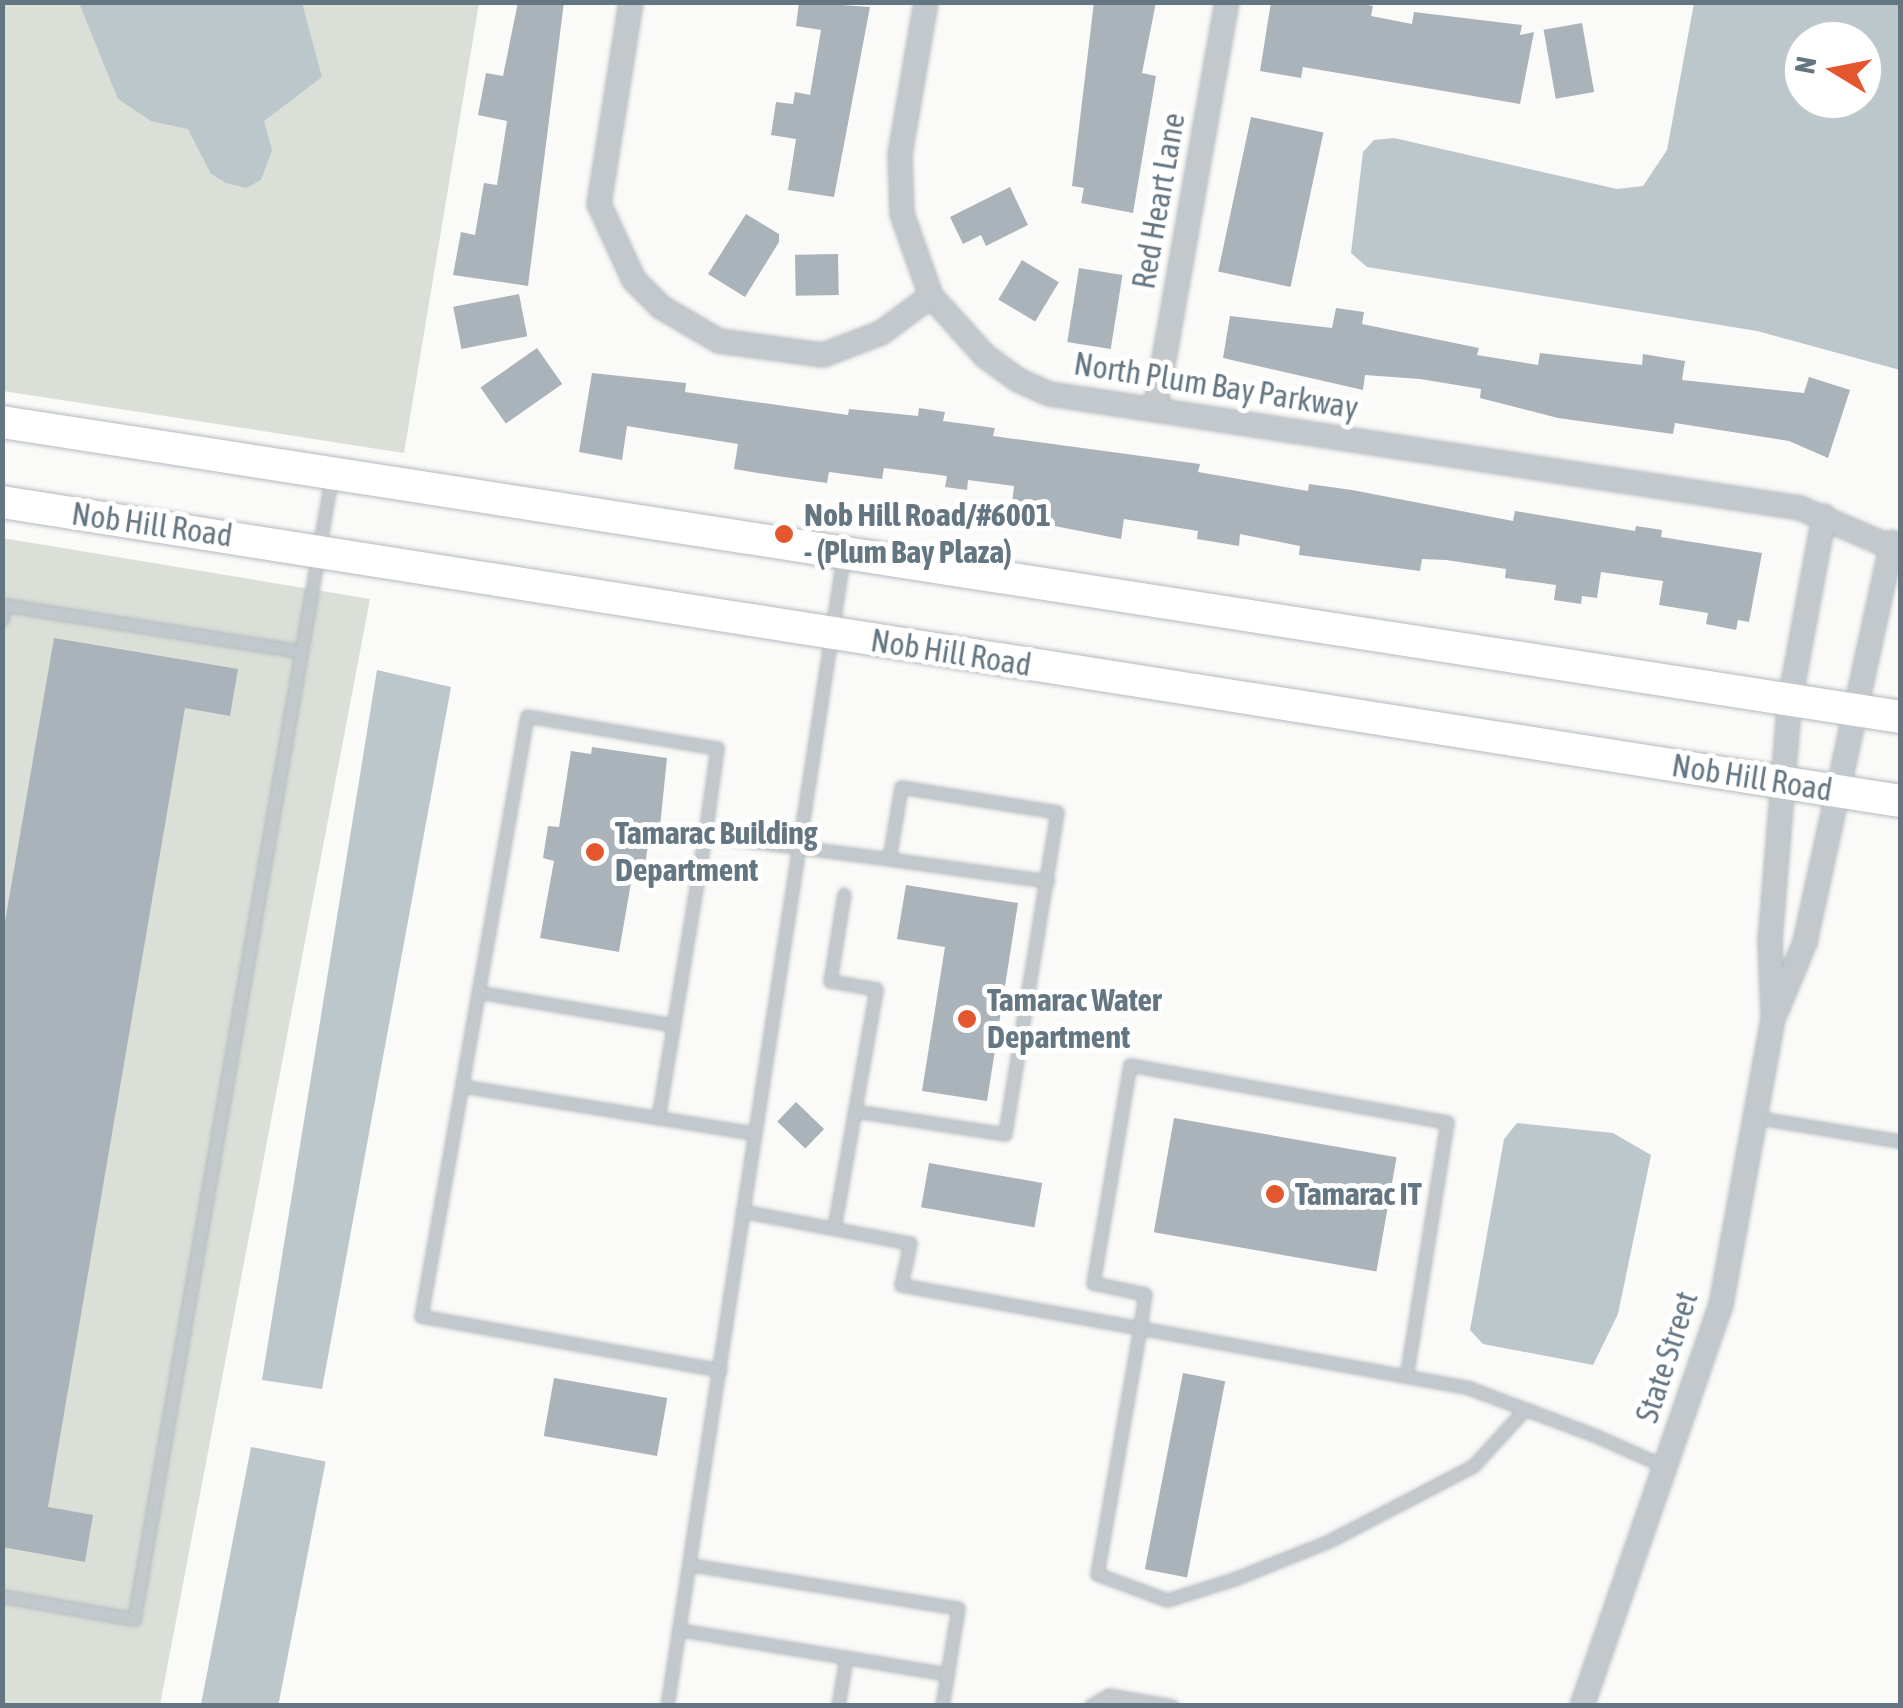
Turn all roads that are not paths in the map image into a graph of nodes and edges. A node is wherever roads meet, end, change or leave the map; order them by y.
1 (630, 2) edge
2 (926, 2) edge
3 (1227, 2) edge
4 (931, 296) junction
5 (1155, 410) junction
6 (2, 422) edge
7 (332, 471) junction
8 (2, 502) edge
9 (1824, 516) junction
10 (1896, 546) edge
11 (318, 549) junction
12 (844, 555) junction
13 (2, 619) edge
14 (831, 634) junction
15 (300, 651) junction
16 (1790, 700) junction
17 (1858, 711) junction
18 (1900, 717) edge
19 (1787, 785) junction
20 (1834, 791) junction
21 (1900, 801) edge
22 (705, 835) junction
23 (800, 845) junction
24 (889, 858) junction
25 (1047, 881) junction
26 (844, 894) dead end
27 (478, 992) junction
28 (1773, 1018) junction
29 (673, 1024) junction
30 (462, 1086) junction
31 (854, 1111) junction
32 (658, 1118) junction
33 (1759, 1118) junction
34 (753, 1133) junction
35 (1900, 1140) edge
36 (742, 1211) junction
37 (834, 1228) junction
38 (1140, 1328) junction
39 (720, 1370) junction
40 (1406, 1377) junction
41 (1525, 1409) junction
42 (1664, 1466) junction
43 (692, 1565) junction
44 (2, 1596) edge
45 (681, 1630) junction
46 (846, 1657) junction
47 (947, 1674) junction
48 (668, 1706) edge
49 (838, 1706) edge
50 (942, 1706) edge
51 (1090, 1706) edge
52 (1172, 1706) edge
53 (1582, 1706) edge

1 - 4 street
2 - 4 street, North Plum Bay Parkway
3 - 5 street, Red Heart Lane
4 - 5 street, North Plum Bay Parkway
5 - 9 street, North Plum Bay Parkway
6 - 7 main road
7 - 11 lane
7 - 12 main road
8 - 11 main road, Nob Hill Road
9 - 10 street, North Plum Bay Parkway
9 - 16 street, State Street
10 - 17 street, State Street
11 - 14 main road, Nob Hill Road
11 - 15 lane
12 - 14 lane
12 - 16 main road
13 - 15 lane
14 - 19 main road, Nob Hill Road
14 - 23 lane
15 - 44 lane
16 - 17 main road
16 - 19 street, State Street
17 - 18 main road
17 - 20 street, State Street
19 - 20 main road, Nob Hill Road
19 - 28 street, State Street
20 - 21 main road, Nob Hill Road
20 - 28 street, State Street
22 - 23 lane
22 - 27 lane
22 - 29 lane
23 - 24 lane
23 - 34 lane
24 - 25 lane
24 - 25 lane
25 - 31 lane
26 - 31 lane
27 - 29 lane
27 - 30 lane
28 - 33 street, State Street
29 - 32 lane
30 - 32 lane
30 - 39 lane
31 - 37 lane
32 - 34 lane
33 - 35 lane
33 - 42 street, State Street
34 - 36 lane
36 - 37 lane
36 - 39 lane
37 - 38 lane
38 - 40 lane
38 - 40 lane
38 - 41 lane
39 - 43 lane
40 - 41 lane
41 - 42 lane
42 - 53 street, State Street
43 - 45 lane
43 - 47 lane
45 - 46 lane
45 - 48 lane
46 - 47 lane
46 - 49 lane
47 - 50 lane
51 - 52 lane

